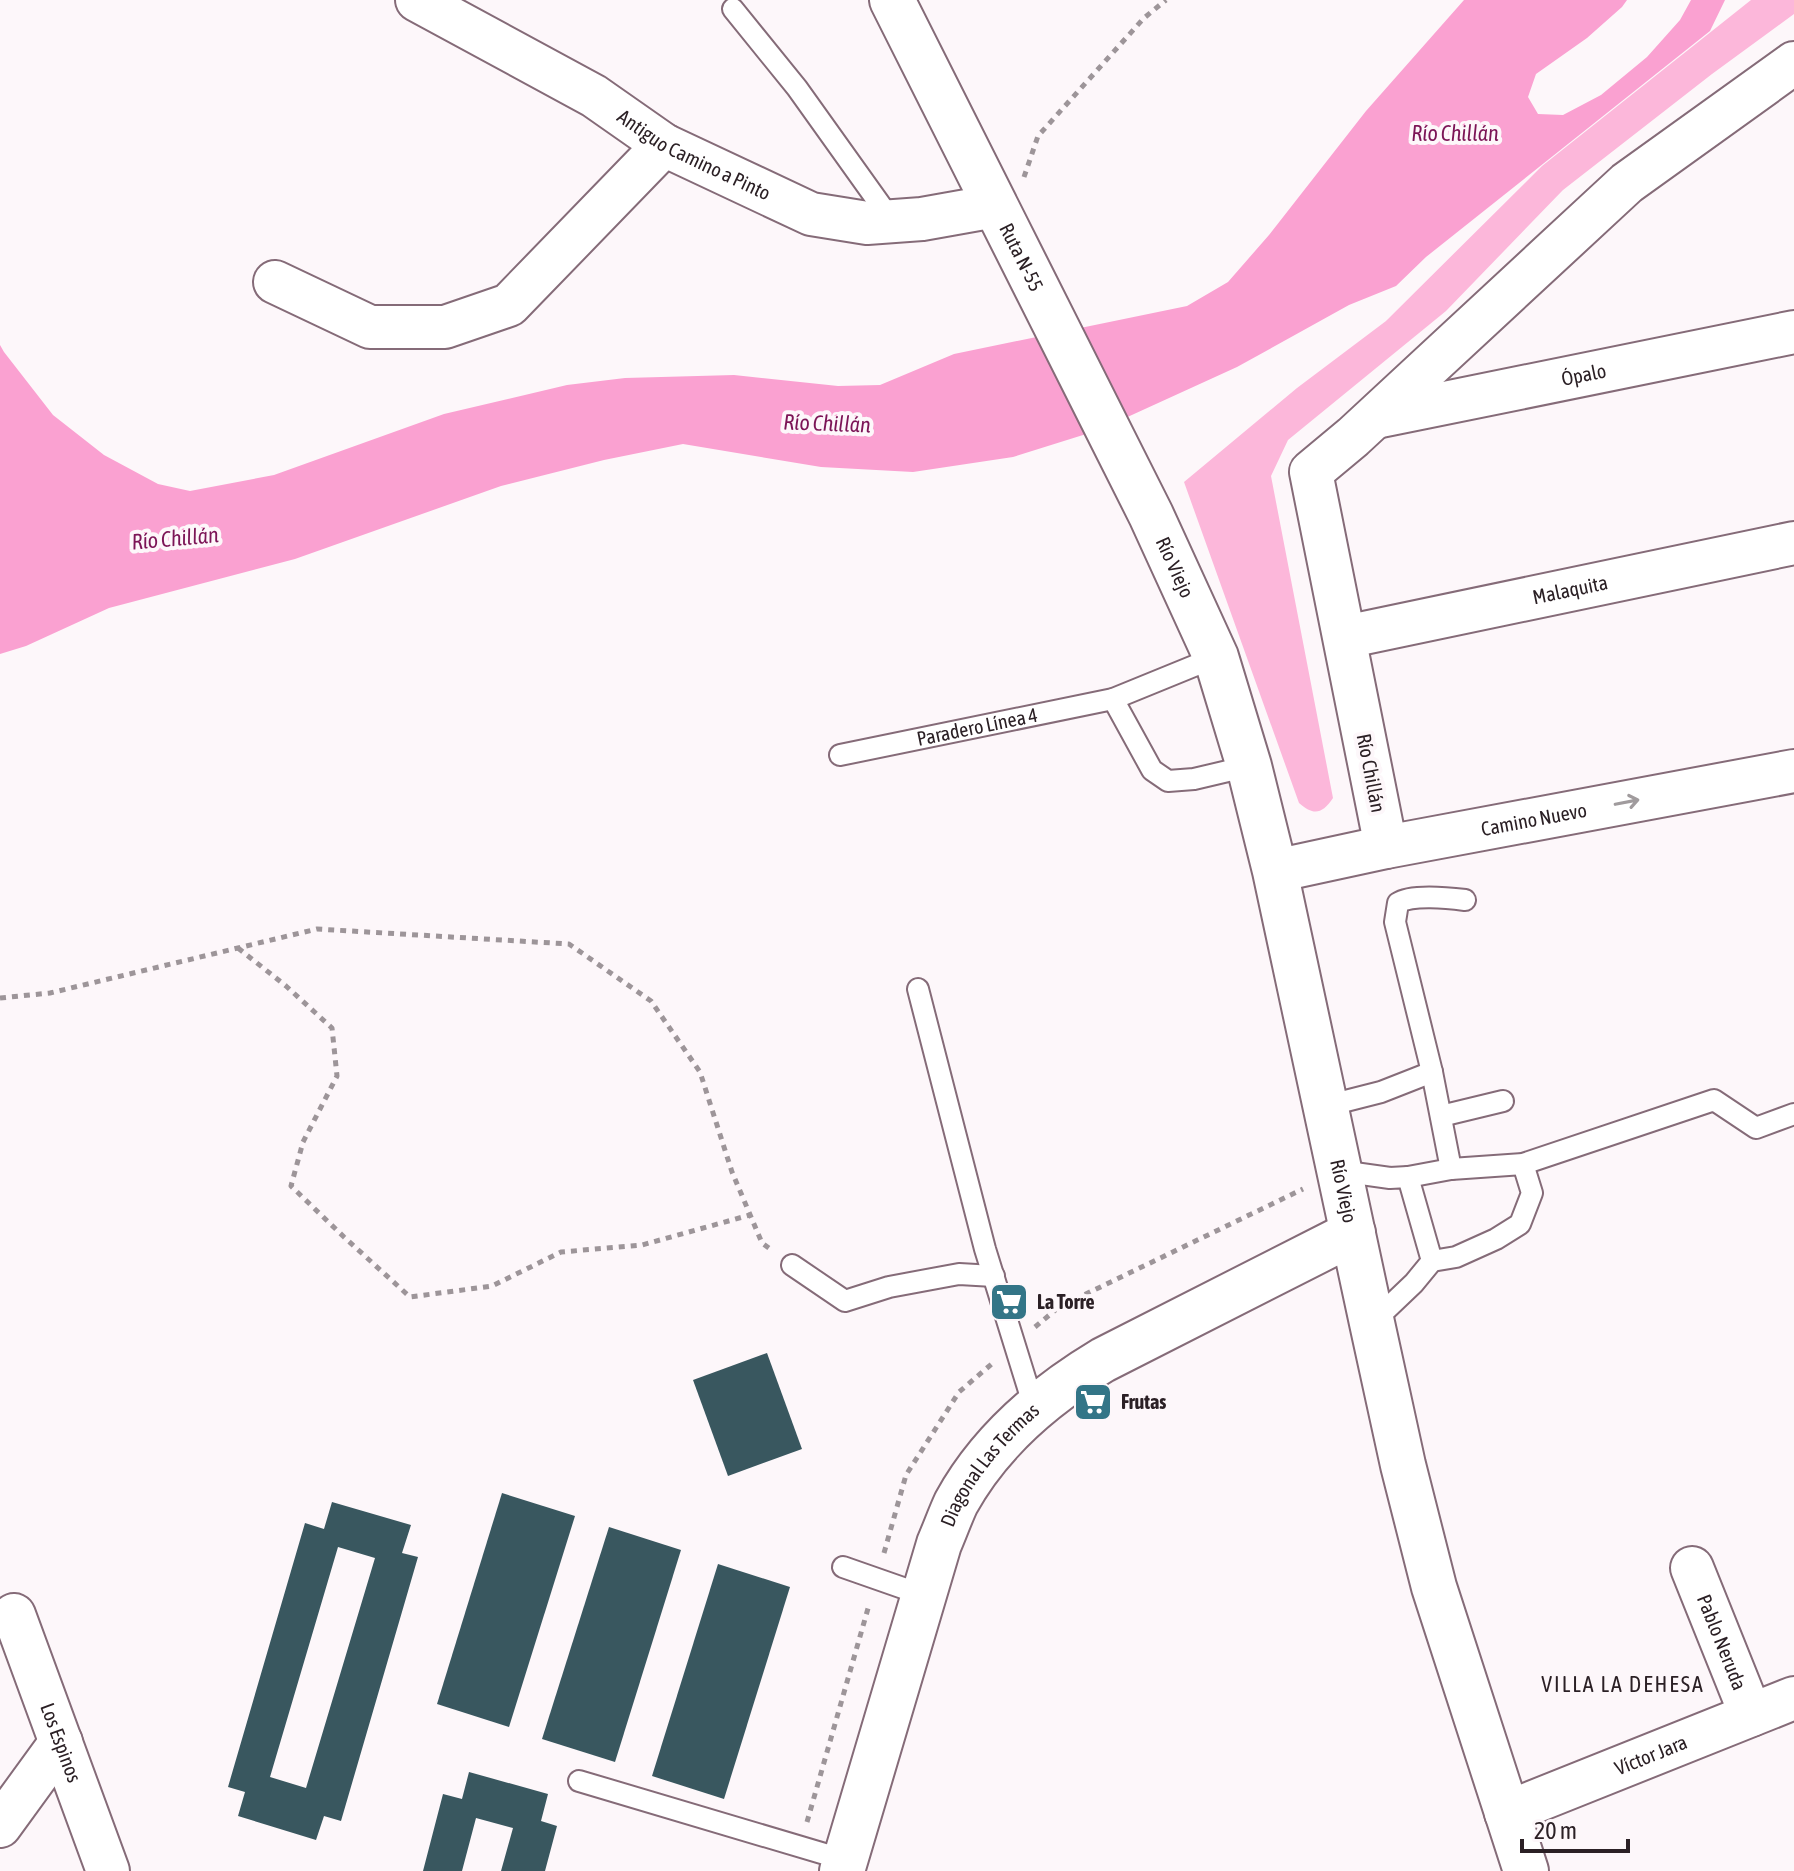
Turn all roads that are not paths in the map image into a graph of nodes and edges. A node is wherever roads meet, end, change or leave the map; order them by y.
1 (417, 0) edge
2 (892, 0) edge
3 (730, 3) edge
4 (1794, 63) edge
5 (664, 145) junction
6 (995, 206) junction
7 (892, 221) junction
8 (275, 282) dead end
9 (1794, 332) edge
10 (1374, 418) junction
11 (1151, 515) joint
12 (1794, 543) edge
13 (1345, 637) junction
14 (1216, 657) junction
15 (1113, 699) junction
16 (840, 755) dead end
17 (1249, 766) junction
18 (1794, 771) edge
19 (1386, 847) junction
20 (1275, 871) junction
21 (1465, 900) dead end
22 (918, 989) dead end
23 (1432, 1072) junction
24 (1503, 1101) dead end
25 (1326, 1106) junction
26 (1794, 1114) edge
27 (1441, 1116) junction
28 (1523, 1164) junction
29 (1451, 1169) junction
30 (1340, 1171) junction
31 (1408, 1177) junction
32 (1353, 1233) junction
33 (1432, 1261) junction
34 (792, 1265) road end
35 (994, 1276) junction
36 (1372, 1323) junction
37 (1034, 1407) junction
38 (843, 1567) dead end
39 (1692, 1568) dead end
40 (923, 1595) junction
41 (14, 1615) dead end
42 (1794, 1698) edge
43 (1751, 1715) junction
44 (61, 1742) junction
45 (579, 1781) dead end
46 (1506, 1813) junction
47 (0, 1826) edge
48 (843, 1866) edge
49 (108, 1871) edge
50 (1526, 1871) edge

1 - 5 street, Antiguo Camino a Pinto
2 - 6 main road, Ruta N-55
3 - 7 lane
4 - 10 street, Río Chillán
5 - 7 street, Antiguo Camino a Pinto
5 - 8 street
6 - 7 street, Antiguo Camino a Pinto
6 - 11 main road, Ruta N-55
9 - 10 street, Ópalo
10 - 13 street, Río Chillán
11 - 14 main road, Río Viejo
12 - 13 street, Malaquita
13 - 19 street, Río Chillán
14 - 15 lane, Paradero Línea 4
14 - 17 main road, Río Viejo
15 - 16 lane, Paradero Línea 4
15 - 17 lane
17 - 20 main road, Río Viejo
19 -> 18 street, Camino Nuevo
19 - 20 street, Camino Nuevo
20 - 25 main road, Río Viejo
21 - 23 lane
22 - 35 lane
23 - 25 lane
23 - 27 lane
24 - 27 lane
25 - 30 main road, Río Viejo
26 - 28 lane
27 - 29 lane
28 - 29 lane
28 - 33 lane
29 - 31 lane
30 - 31 lane
30 - 32 main road, Río Viejo
31 - 33 lane
32 - 36 main road, Río Viejo
32 - 37 main road, Diagonal Las Termas
33 - 36 lane
34 - 35 lane
35 - 37 lane
36 - 46 main road, Río Viejo
37 - 40 main road, Diagonal Las Termas
38 - 40 lane
39 - 43 street, Pablo Neruda
40 - 48 main road, Diagonal Las Termas
41 - 44 street, Los Espinos
42 - 43 street, Víctor Jara
43 - 46 street, Víctor Jara
44 - 47 street
44 - 49 street, Los Espinos
45 - 48 lane
46 - 50 main road, Río Viejo

